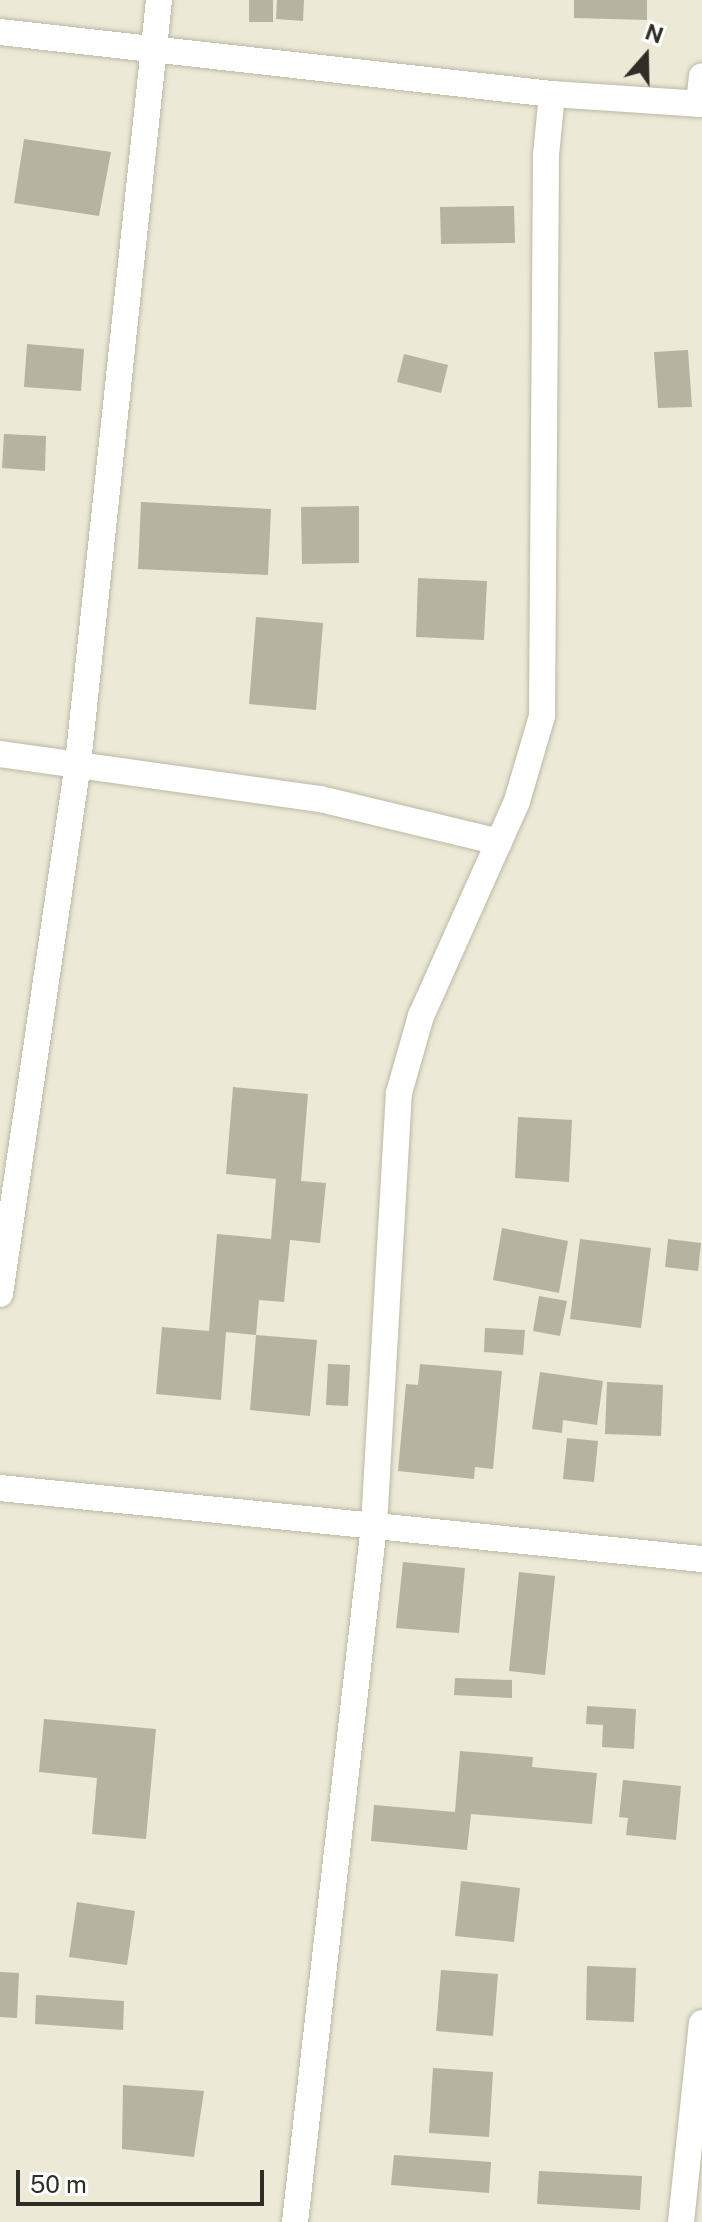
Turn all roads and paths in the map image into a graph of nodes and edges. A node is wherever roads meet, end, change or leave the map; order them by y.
1 (159, 0) edge
2 (0, 32) edge
3 (157, 50) junction
4 (702, 76) edge
5 (552, 94) junction
6 (700, 104) edge
7 (0, 754) edge
8 (78, 763) junction
9 (499, 842) junction
10 (0, 1294) edge
11 (0, 1488) edge
12 (374, 1525) junction
13 (702, 1559) edge
14 (702, 2023) edge
15 (295, 2222) edge
16 (681, 2222) edge

1 - 3 street
2 - 3 street
3 - 5 street
3 - 8 street
4 - 6 street
5 - 6 street
5 - 9 street
7 - 8 street
8 - 9 street
8 - 10 street
9 - 12 street
11 - 12 street
12 - 13 street
12 - 15 street
14 - 16 street

